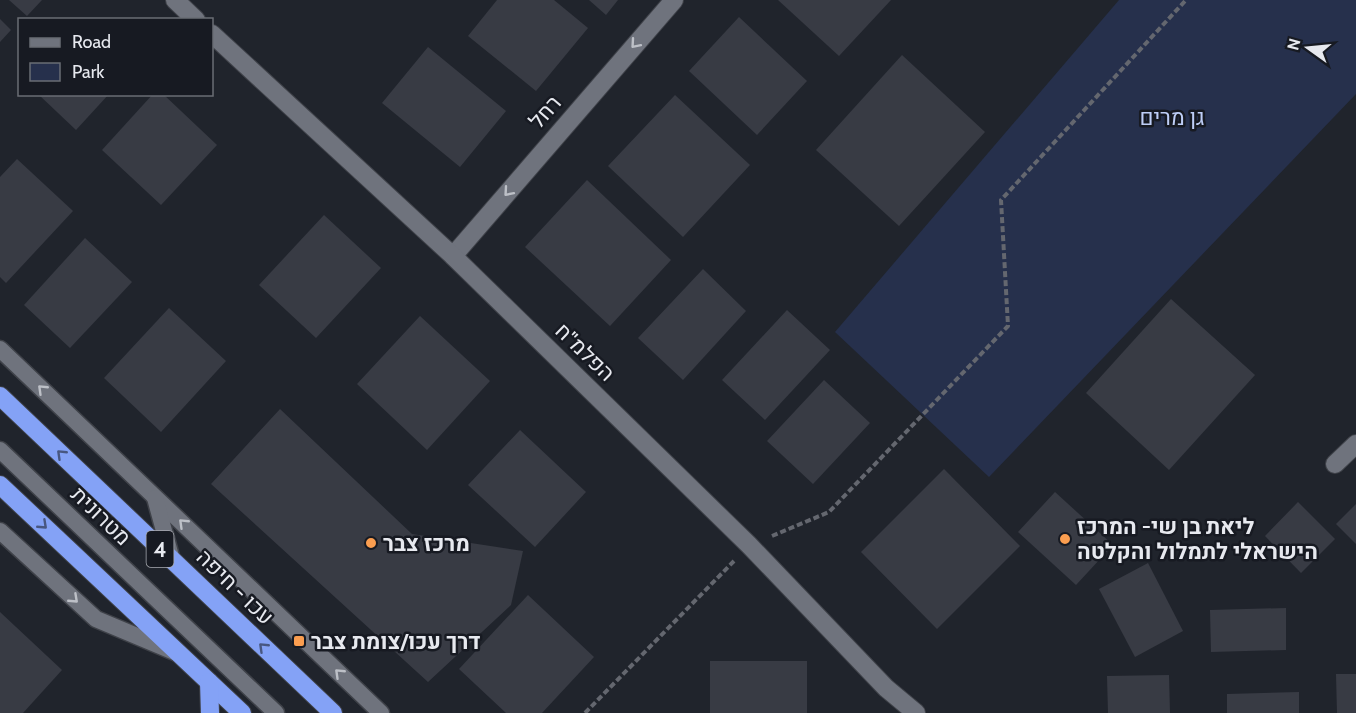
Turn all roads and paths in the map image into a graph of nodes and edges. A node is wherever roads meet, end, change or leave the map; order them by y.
1 (175, 0) edge
2 (674, 0) edge
3 (1186, 0) edge
4 (194, 18) edge
5 (213, 35) edge
6 (453, 256) junction
7 (0, 349) edge
8 (0, 396) edge
9 (1356, 444) edge
10 (0, 450) edge
11 (1335, 464) dead end
12 (0, 485) edge
13 (154, 496) junction
14 (0, 531) edge
15 (749, 545) junction
16 (172, 560) junction
17 (182, 656) junction
18 (208, 682) junction
19 (324, 709) edge
20 (210, 713) edge
21 (242, 713) edge
22 (276, 713) edge
23 (381, 713) edge
24 (585, 713) edge
25 (916, 713) edge

1 - 4 street
2 -> 6 street, רחל
3 - 15 path
5 - 6 street, הפלמ"ח
6 - 15 street, הפלמ"ח
13 -> 7 lane
16 -> 8 highway, עכו - חיפה / 4
9 - 11 street
10 - 22 lane, מטרונית
12 -> 17 highway
13 - 16 lane
23 -> 13 lane
14 -> 17 lane
15 - 24 path
15 - 25 street, הפלמ"ח
19 -> 16 highway, עכו - חיפה / 4
17 - 18 highway
18 - 20 highway
18 - 21 highway

